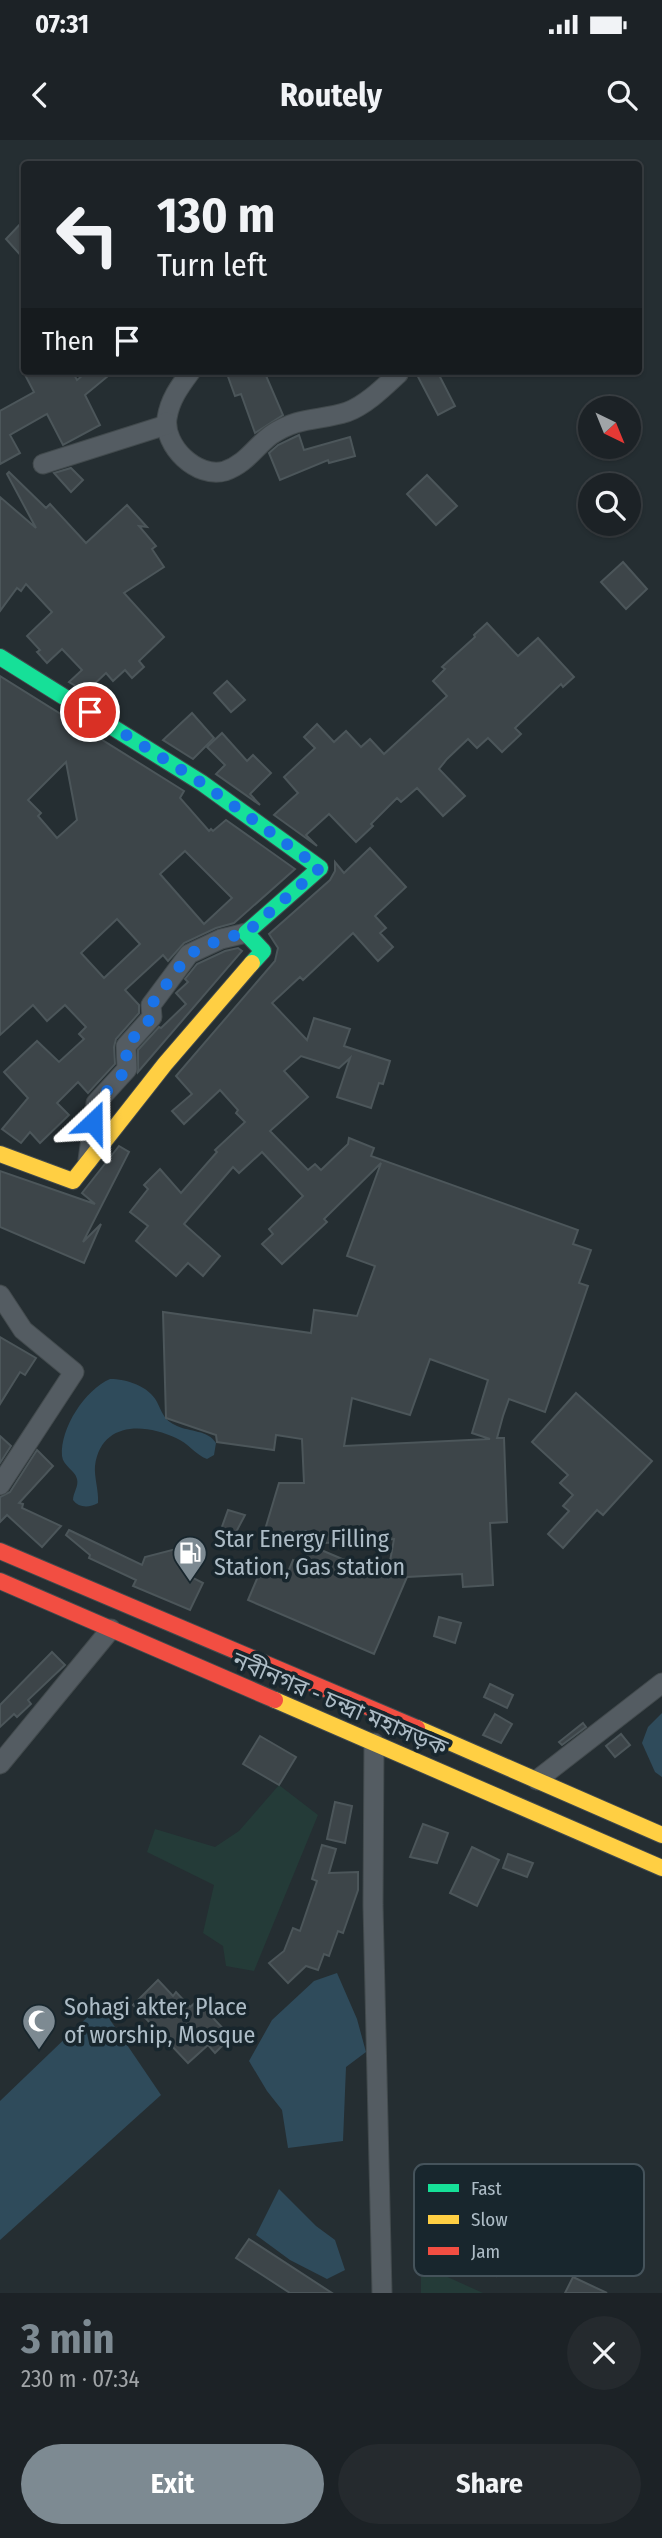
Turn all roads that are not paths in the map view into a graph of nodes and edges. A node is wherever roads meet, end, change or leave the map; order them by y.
1 (188, 375) edge
2 (397, 375) edge
3 (166, 422) junction
4 (43, 464) dead end
5 (0, 657) edge
6 (246, 933) junction
7 (0, 1154) edge
8 (88, 1160) junction
9 (0, 1295) edge
10 (0, 1485) edge
11 (0, 1551) edge
12 (0, 1581) edge
13 (111, 1629) junction
14 (662, 1683) edge
15 (374, 1743) junction
16 (0, 1764) edge
17 (537, 1780) junction
18 (662, 1835) edge
19 (662, 1868) edge
20 (382, 2293) edge

1 - 3 street
2 - 3 street
3 - 4 street
5 - 6 main road
6 - 8 main road
6 - 8 street
7 - 8 main road
9 - 10 street
11 - 17 main road, নবীনগর - চন্দ্রা মহাসড়ক
12 - 13 main road, নবীনগর - চন্দ্রা মহাসড়ক
13 - 15 main road, নবীনগর - চন্দ্রা মহাসড়ক
13 - 16 street
14 - 17 street
15 - 19 main road, নবীনগর - চন্দ্রা মহাসড়ক
15 - 20 street
17 - 18 main road, নবীনগর - চন্দ্রা মহাসড়ক

